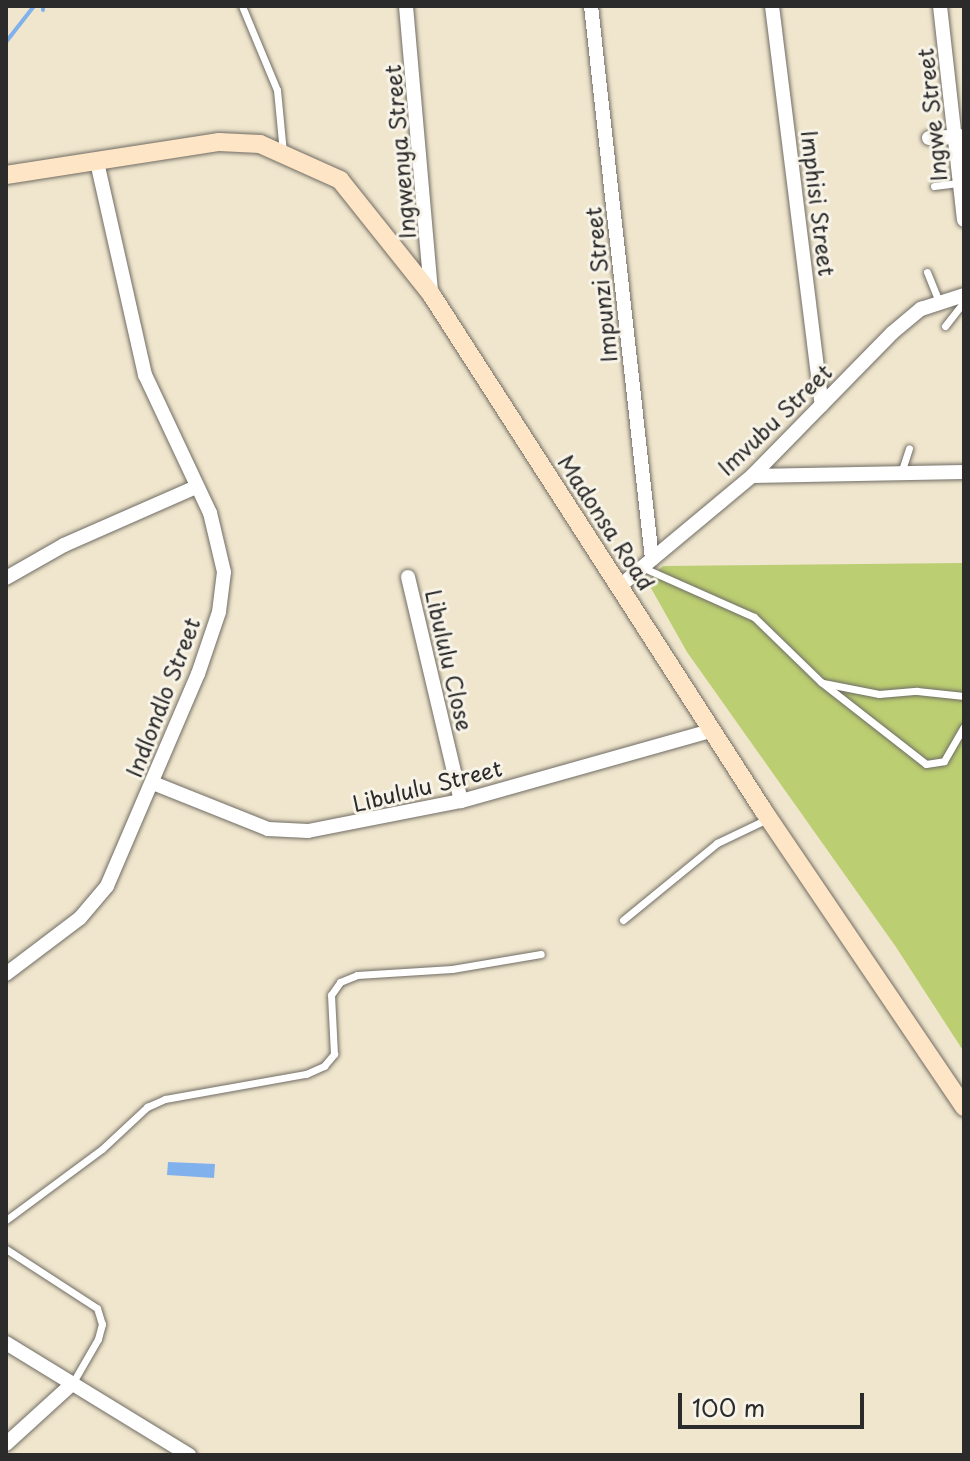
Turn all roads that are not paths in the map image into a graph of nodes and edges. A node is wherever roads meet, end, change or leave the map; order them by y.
1 (242, 6) edge
2 (406, 6) edge
3 (591, 6) edge
4 (772, 6) edge
5 (940, 6) edge
6 (959, 136) edge
7 (929, 138) dead end
8 (283, 152) junction
9 (97, 162) junction
10 (6, 175) edge
11 (960, 183) junction
12 (934, 186) dead end
13 (964, 220) edge
14 (927, 272) dead end
15 (431, 294) junction
16 (964, 295) edge
17 (939, 302) junction
18 (964, 302) edge
19 (945, 326) dead end
20 (822, 405) junction
21 (909, 448) dead end
22 (964, 472) edge
23 (901, 473) junction
24 (752, 476) junction
25 (194, 488) junction
26 (647, 563) junction
27 (408, 577) dead end
28 (6, 578) edge
29 (620, 586) junction
30 (821, 682) junction
31 (964, 696) edge
32 (964, 727) edge
33 (713, 730) junction
34 (153, 783) junction
35 (461, 801) junction
36 (769, 818) junction
37 (623, 920) dead end
38 (541, 954) dead end
39 (6, 974) edge
40 (964, 1107) edge
41 (6, 1220) edge
42 (6, 1249) edge
43 (6, 1343) edge
44 (72, 1384) junction
45 (6, 1444) edge
46 (189, 1455) edge

1 - 8 lane
2 - 15 street, Ingwenya Street
3 - 26 street, Impunzi Street
4 - 20 street, Imphisi Street
5 - 6 street, Ingwe Street
6 - 7 street
6 - 11 street, Ingwe Street
8 - 9 street, Madonsa Road
8 - 15 street, Madonsa Road
9 - 10 street, Madonsa Road
9 - 25 street, Indlondlo Street
11 - 12 lane
11 - 13 street, Ingwe Street
14 - 17 lane
15 - 29 street, Madonsa Road
16 - 17 street, Imvubu Street
17 - 20 street, Imvubu Street
18 - 19 lane
20 - 24 street, Imvubu Street
21 - 23 lane
22 - 23 street
23 - 24 street
24 - 26 street, Imvubu Street
25 - 28 street
25 - 34 street, Indlondlo Street
26 - 29 street, Imvubu Street
26 - 30 lane
27 - 35 street, Libululu Close
29 - 33 street, Madonsa Road
30 - 31 lane
30 - 32 lane
33 - 35 street, Libululu Street
33 - 36 street, Madonsa Road
34 - 35 street, Libululu Street
34 - 39 street, Indlondlo Street
36 - 37 lane
36 - 40 street, Madonsa Road
38 - 41 lane
42 - 44 lane
43 - 44 street
44 - 45 street
44 - 46 street

